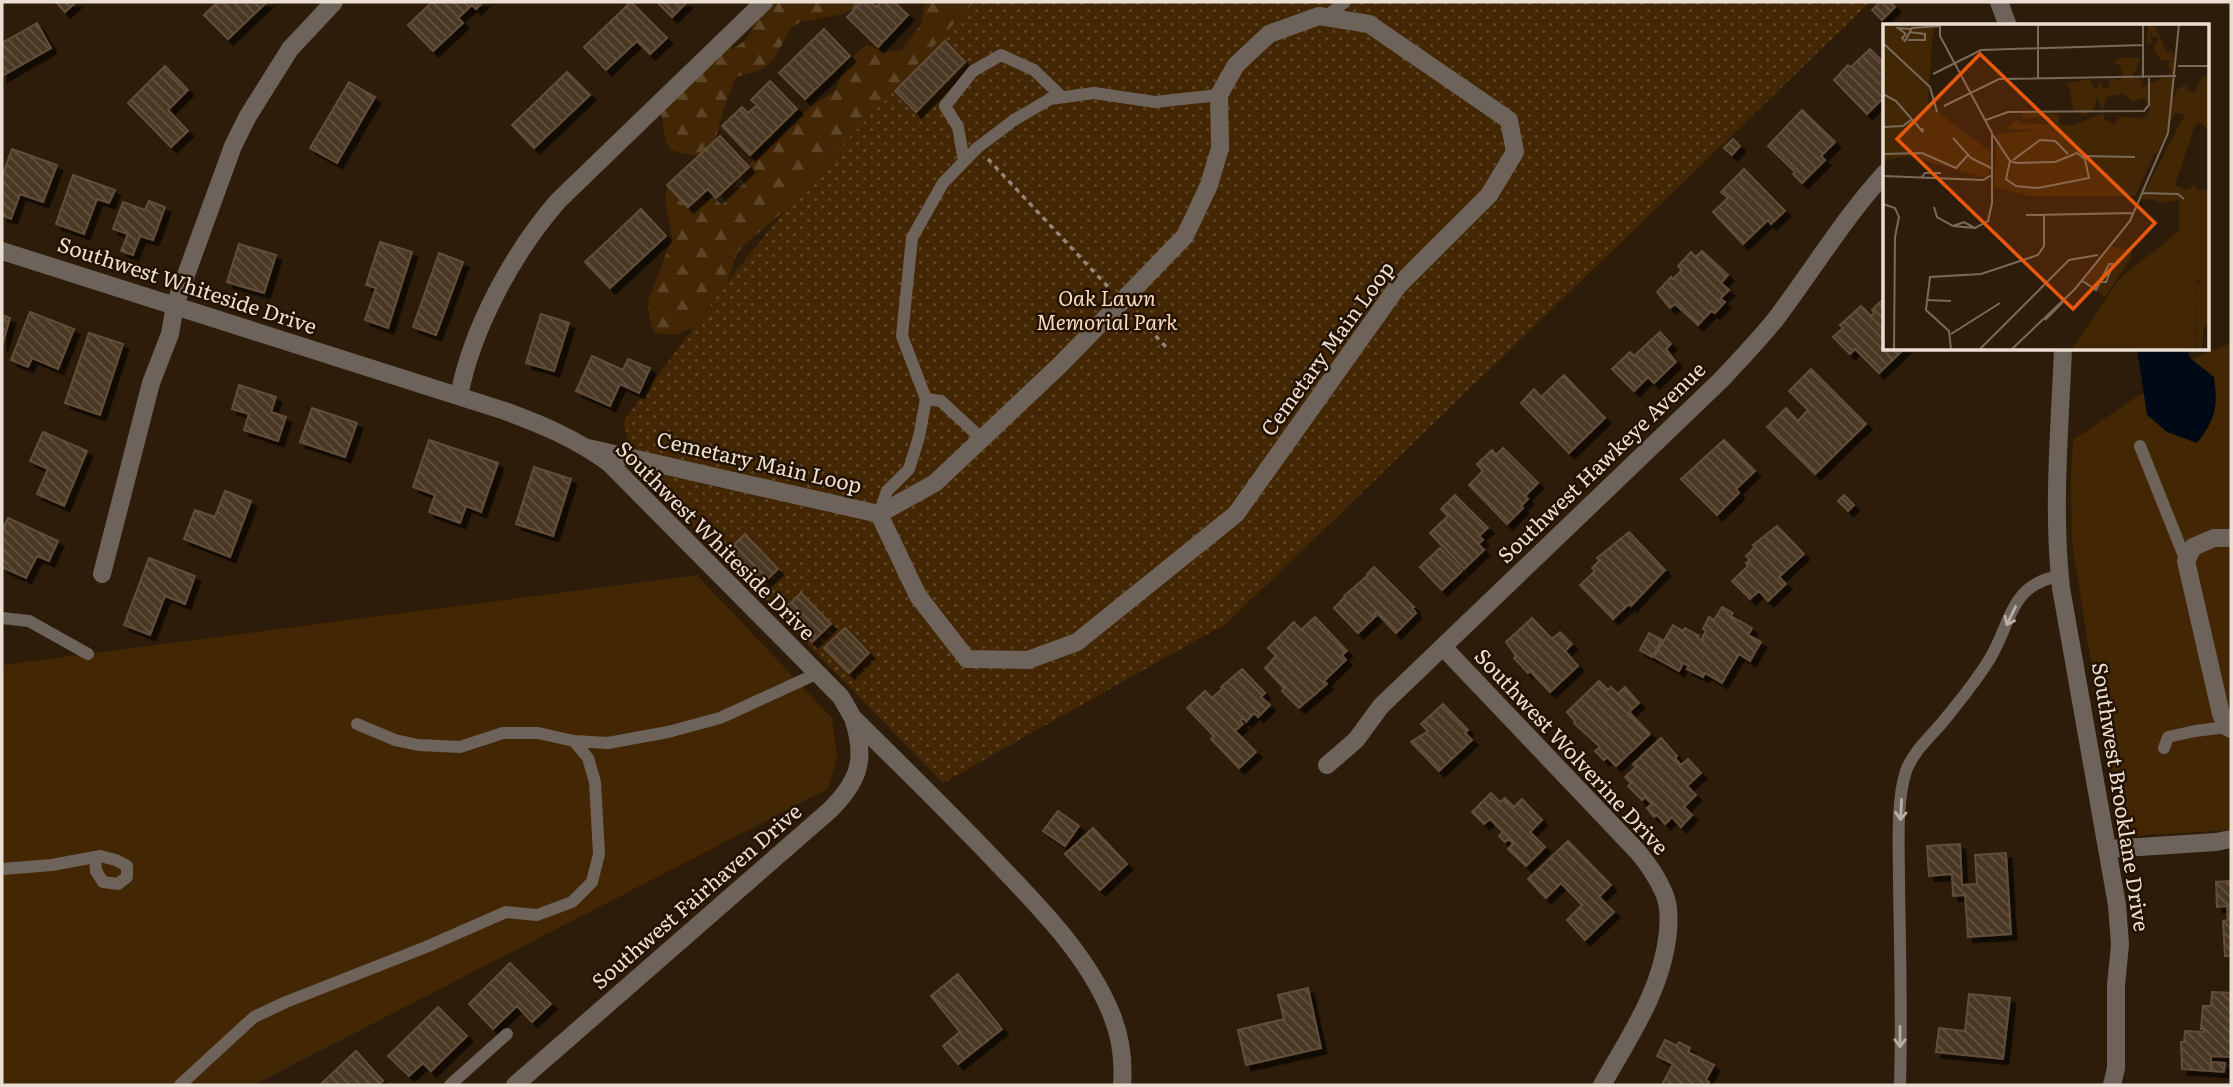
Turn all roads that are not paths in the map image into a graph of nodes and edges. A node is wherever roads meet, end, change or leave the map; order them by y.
1 (334, 2) edge
2 (764, 2) edge
3 (1345, 2) edge
4 (1999, 2) edge
5 (1325, 17) junction
6 (2007, 24) edge
7 (1219, 95) junction
8 (1062, 97) junction
9 (964, 161) junction
10 (1883, 175) edge
11 (2, 251) edge
12 (175, 305) junction
13 (2063, 350) edge
14 (459, 396) junction
15 (926, 399) junction
16 (982, 439) junction
17 (2140, 446) dead end
18 (588, 448) junction
19 (879, 514) junction
20 (2231, 538) edge
21 (2186, 561) junction
22 (102, 574) dead end
23 (2060, 576) junction
24 (2, 618) edge
25 (1443, 647) junction
26 (88, 654) dead end
27 (816, 674) junction
28 (853, 718) junction
29 (357, 724) dead end
30 (2229, 728) edge
31 (574, 741) junction
32 (2164, 748) dead end
33 (1327, 765) dead end
34 (2231, 839) edge
35 (2108, 849) junction
36 (95, 857) dead end
37 (2, 869) edge
38 (507, 1034) dead end
39 (2117, 1080) edge
40 (180, 1085) edge
41 (450, 1085) edge
42 (516, 1085) edge
43 (1122, 1085) edge
44 (1602, 1085) edge
45 (1900, 1085) edge

1 - 12 street
2 - 14 street
3 - 5 lane
4 - 6 street
5 - 7 street, Cemetary Main Loop
5 - 19 street, Cemetary Main Loop
7 - 8 lane
7 - 16 street, Cemetary Main Loop
8 - 9 lane
8 - 9 lane
9 - 15 lane
10 - 25 street, Southwest Hawkeye Avenue
11 - 12 street, Southwest Whiteside Drive
12 - 14 street, Southwest Whiteside Drive
12 - 22 street
13 - 23 street, Southwest Brooklane Drive
14 - 18 street, Southwest Whiteside Drive
15 - 16 lane
15 - 19 lane
16 - 19 street, Cemetary Main Loop
17 - 21 lane
18 - 19 street, Cemetary Main Loop
18 - 27 street, Southwest Whiteside Drive
20 - 21 street
21 - 30 street
23 - 35 street, Southwest Brooklane Drive
23 -> 45 lane
24 - 26 lane
25 - 33 street, Southwest Hawkeye Avenue
25 - 44 street, Southwest Wolverine Drive
27 - 28 street, Southwest Whiteside Drive
27 - 31 lane
28 - 42 street, Southwest Fairhaven Drive
28 - 43 street, Southwest Whiteside Drive
29 - 31 lane
30 - 32 lane
31 - 40 lane
34 - 35 street
35 - 39 street, Southwest Brooklane Drive
36 - 37 lane
38 - 41 lane

